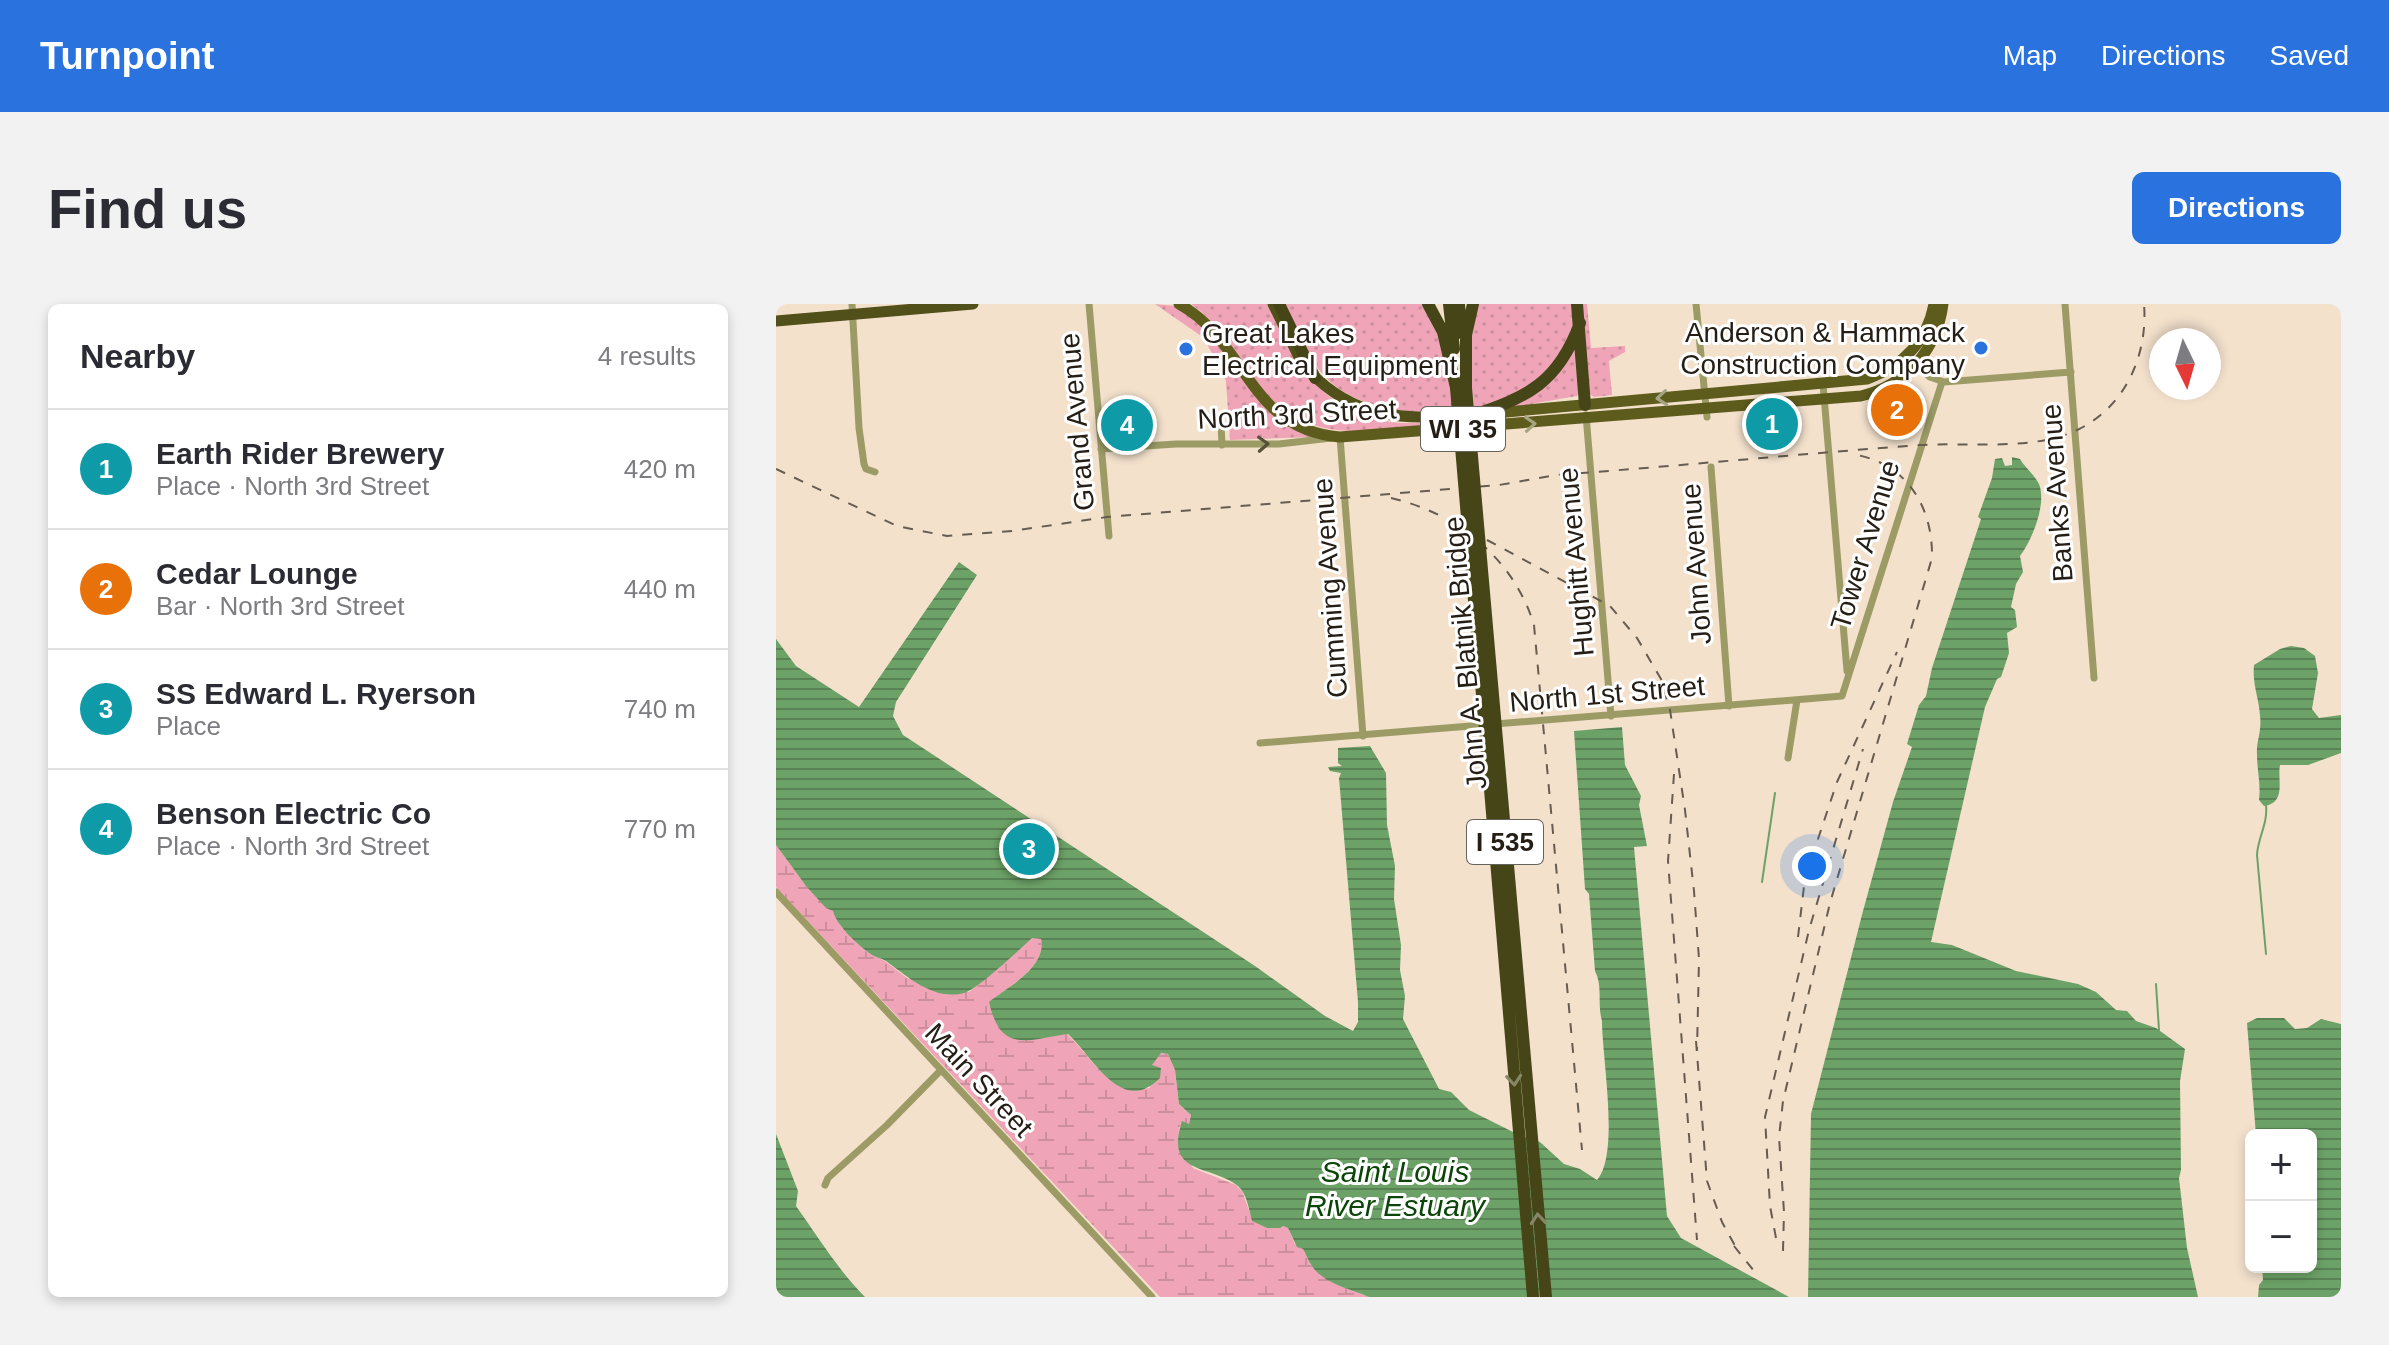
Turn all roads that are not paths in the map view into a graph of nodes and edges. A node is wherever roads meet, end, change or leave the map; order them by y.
1 (973, 304) edge
2 (1089, 304) edge
3 (1179, 304) edge
4 (1273, 304) edge
5 (1279, 304) edge
6 (1428, 304) edge
7 (1449, 304) edge
8 (1459, 304) edge
9 (1473, 304) edge
10 (1577, 304) edge
11 (1696, 304) edge
12 (1934, 304) edge
13 (1943, 304) edge
14 (2065, 304) edge
15 (853, 309) edge
16 (776, 321) edge
17 (1580, 323) junction
18 (1911, 361) junction
19 (2071, 372) junction
20 (1315, 378) junction
21 (1942, 382) junction
22 (1823, 384) junction
23 (1461, 388) junction
24 (1705, 395) junction
25 (1824, 400) junction
26 (1585, 405) junction
27 (1707, 413) junction
28 (1470, 416) junction
29 (1587, 419) junction
30 (1221, 424) dead end
31 (1340, 437) junction
32 (1222, 445) junction
33 (1101, 449) junction
34 (1711, 467) dead end
35 (875, 472) dead end
36 (1109, 536) dead end
37 (1848, 677) junction
38 (2094, 678) dead end
39 (1797, 700) junction
40 (1729, 706) junction
41 (1611, 716) junction
42 (1363, 736) junction
43 (1260, 743) dead end
44 (1788, 758) dead end
45 (776, 892) edge
46 (940, 1071) junction
47 (825, 1185) dead end
48 (1152, 1297) edge
49 (1533, 1297) edge
50 (1546, 1297) edge

1 - 15 highway
2 - 33 street, Grand Avenue
3 - 31 main road, WI 35
4 - 20 highway
5 - 20 highway
6 - 23 highway
7 - 23 highway, I 535
8 - 23 highway, I 535
9 - 23 highway
10 - 17 highway
11 - 24 street
12 - 18 main road, WI 35
13 - 18 main road, WI 35
14 - 19 street, Banks Avenue
15 - 16 highway
15 - 35 street
17 - 26 highway
17 - 28 highway
18 - 21 street
18 - 22 main road, North 3rd Street / WI 35
18 - 25 main road, North 3rd Street / WI 35
19 - 21 street
19 - 38 street, Banks Avenue
20 - 28 highway, North 3rd Street
21 - 37 street, Tower Avenue
22 - 24 main road, North 3rd Street / WI 35
22 - 25 street
23 -> 49 highway, John A. Blatnik Bridge / I 535, bridge
50 -> 23 highway, John A. Blatnik Bridge / I 535, bridge
24 -> 26 main road, North 3rd Street / WI 35
24 - 27 street
25 - 27 main road, North 3rd Street / WI 35
25 - 37 street
26 - 28 main road, North 3rd Street / WI 35
26 - 29 street, Hughitt Avenue
27 - 29 main road, North 3rd Street / WI 35
31 -> 29 main road, North 3rd Street / WI 35
29 - 41 street, Hughitt Avenue
30 - 32 street
32 -> 31 street, North 3rd Street
31 - 42 street, Cumming Avenue
32 - 33 street, North 3rd Street
33 - 36 street, Grand Avenue
34 - 40 street, John Avenue
37 - 39 street, North 1st Street
39 - 40 street, North 1st Street
39 - 44 street
40 - 41 street, North 1st Street
41 - 42 street, North 1st Street
42 - 43 street, North 1st Street
45 - 46 street, Main Street
46 - 47 street
46 - 48 street, Main Street

